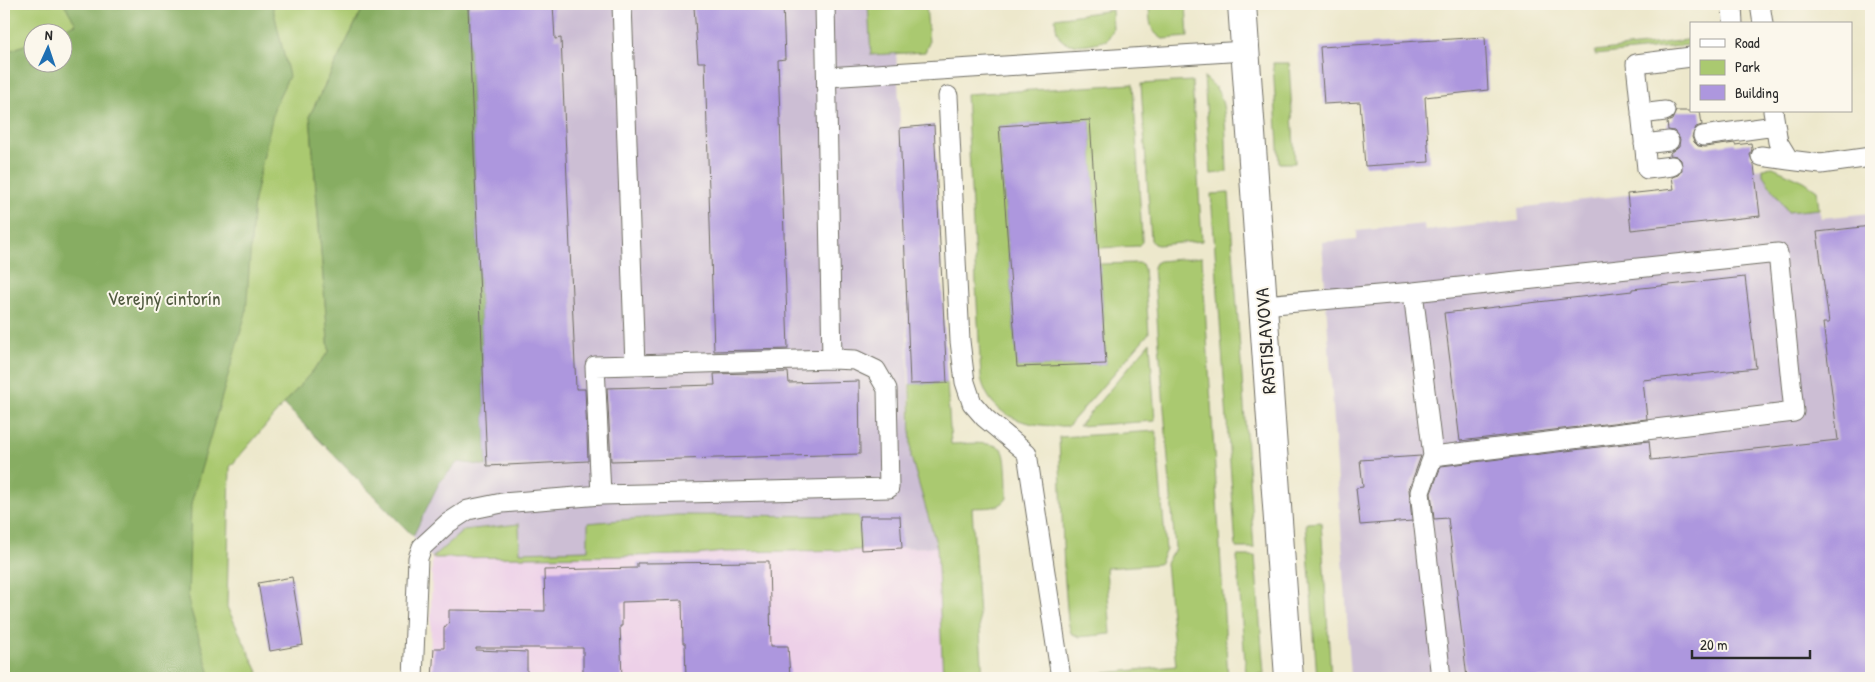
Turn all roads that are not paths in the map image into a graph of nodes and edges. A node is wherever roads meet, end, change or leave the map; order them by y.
1 (622, 4) edge
2 (825, 4) edge
3 (1242, 4) edge
4 (1732, 4) edge
5 (1760, 4) edge
6 (1733, 22) edge
7 (1763, 22) edge
8 (1245, 51) junction
9 (1690, 57) edge
10 (827, 77) junction
11 (948, 96) dead end
12 (1665, 111) dead end
13 (1641, 114) junction
14 (1774, 119) edge
15 (1703, 136) dead end
16 (1669, 141) dead end
17 (1644, 144) junction
18 (1761, 156) dead end
19 (1871, 157) edge
20 (1788, 160) junction
21 (1672, 166) dead end
22 (1413, 292) junction
23 (1263, 305) junction
24 (832, 359) junction
25 (635, 365) junction
26 (1433, 456) junction
27 (601, 495) junction
28 (412, 678) edge
29 (1061, 678) edge
30 (1289, 678) edge
31 (1441, 678) edge

1 - 25 lane
2 - 10 lane
3 - 8 street, RASTISLAVOVA
4 - 6 lane
5 - 7 lane
8 - 10 lane
8 - 23 street, RASTISLAVOVA
9 - 13 lane
10 - 24 lane
11 - 29 lane
12 - 13 lane
13 - 17 lane
14 - 15 lane
14 - 20 lane
16 - 17 lane
17 - 21 lane
18 - 20 lane
19 - 20 lane
22 - 23 lane
22 - 26 lane
22 - 26 lane
23 - 30 street, RASTISLAVOVA
24 - 25 lane
24 - 27 lane
25 - 27 lane
26 - 31 lane
27 - 28 lane

